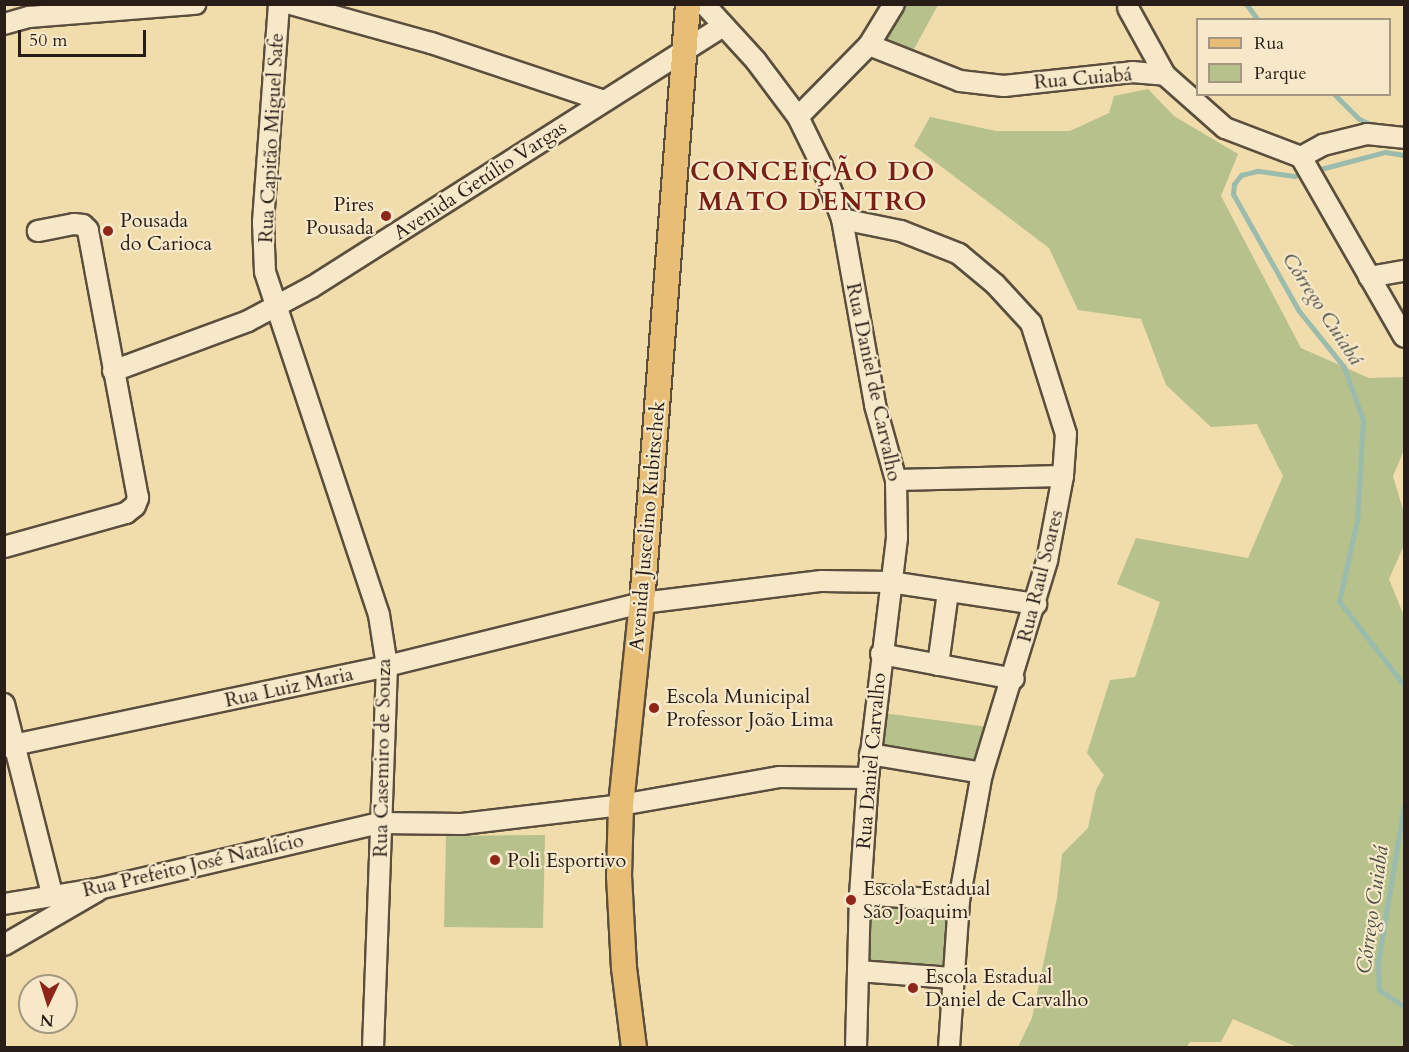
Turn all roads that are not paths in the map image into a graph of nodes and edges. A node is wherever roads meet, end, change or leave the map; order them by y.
1 (195, 4) edge
2 (279, 4) edge
3 (291, 4) edge
4 (688, 4) edge
5 (704, 4) edge
6 (894, 4) edge
7 (1128, 8) dead end
8 (4, 24) edge
9 (721, 27) junction
10 (869, 45) junction
11 (684, 52) junction
12 (1165, 75) junction
13 (604, 101) junction
14 (798, 117) junction
15 (1396, 137) edge
16 (1305, 163) junction
17 (842, 219) junction
18 (38, 231) dead end
19 (1404, 271) edge
20 (1369, 278) junction
21 (276, 307) junction
22 (1404, 338) edge
23 (113, 371) junction
24 (1063, 476) junction
25 (896, 480) junction
26 (4, 547) edge
27 (890, 582) junction
28 (948, 592) junction
29 (642, 603) junction
30 (1036, 604) junction
31 (881, 654) junction
32 (938, 665) junction
33 (387, 666) junction
34 (1014, 679) junction
35 (4, 704) edge
36 (9, 746) edge
37 (870, 754) junction
38 (982, 773) junction
39 (868, 778) junction
40 (621, 805) junction
41 (380, 823) junction
42 (102, 888) junction
43 (52, 894) junction
44 (860, 894) junction
45 (959, 901) junction
46 (4, 904) edge
47 (4, 945) edge
48 (858, 970) junction
49 (952, 978) junction
50 (373, 1047) edge
51 (634, 1047) edge
52 (856, 1047) edge
53 (949, 1047) edge

1 - 8 street
2 - 21 street, Rua Capitão Miguel Safe
3 - 13 street
4 - 11 main road, Avenida Juscelino Kubitschek
5 - 9 street, Rua Daniel de Carvalho
6 - 10 street
7 - 12 street
9 - 11 street, Avenida Getúlio Vargas
9 - 14 street, Rua Daniel de Carvalho
10 - 12 street, Rua Cuiabá
10 - 14 street
11 - 13 street, Avenida Getúlio Vargas
11 - 29 main road, Avenida Juscelino Kubitschek
12 - 16 street
13 - 21 street, Avenida Getúlio Vargas
14 - 17 street, Rua Daniel de Carvalho
15 - 16 street
16 - 20 street
17 - 24 street, Rua Raul Soares
17 - 25 street, Rua Daniel de Carvalho
18 - 23 street
19 - 20 street
20 - 22 street
21 - 23 street, Avenida Getúlio Vargas
21 - 33 street, Rua Casemiro de Souza
23 - 26 street
24 - 25 street
24 - 30 street, Rua Raul Soares
25 - 27 street, Rua Daniel de Carvalho
27 - 28 street, Rua Luiz Maria
27 - 29 street, Rua Luiz Maria
27 - 31 street, Rua Daniel Carvalho
28 - 30 street, Rua Luiz Maria
28 - 32 street
29 - 33 street, Rua Luiz Maria
29 - 40 main road, Avenida Juscelino Kubitschek
30 - 34 street, Rua Raul Soares
31 - 32 street
31 - 37 street, Rua Daniel Carvalho
32 - 34 street
33 - 36 street, Rua Luiz Maria
33 - 41 street, Rua Casemiro de Souza
34 - 38 street, Rua Raul Soares
35 - 36 street
36 - 43 street
37 - 38 street
37 - 39 street, Rua Daniel Carvalho
38 - 45 street, Rua Raul Soares
39 - 40 street, Rua Prefeito José Natalício
39 - 44 street, Rua Daniel Carvalho
40 - 41 street, Rua Prefeito José Natalício
40 - 51 main road, Avenida Juscelino Kubitschek
41 - 42 street, Rua Prefeito José Natalício
41 - 50 street, Rua Casemiro de Souza
42 - 43 street, Rua Prefeito José Natalício
42 - 47 street
43 - 46 street, Rua Prefeito José Natalício
44 - 45 street
44 - 48 street, Rua Daniel Carvalho
45 - 49 street, Rua Raul Soares
48 - 49 street
48 - 52 street, Rua Daniel Carvalho
49 - 53 street, Rua Raul Soares

